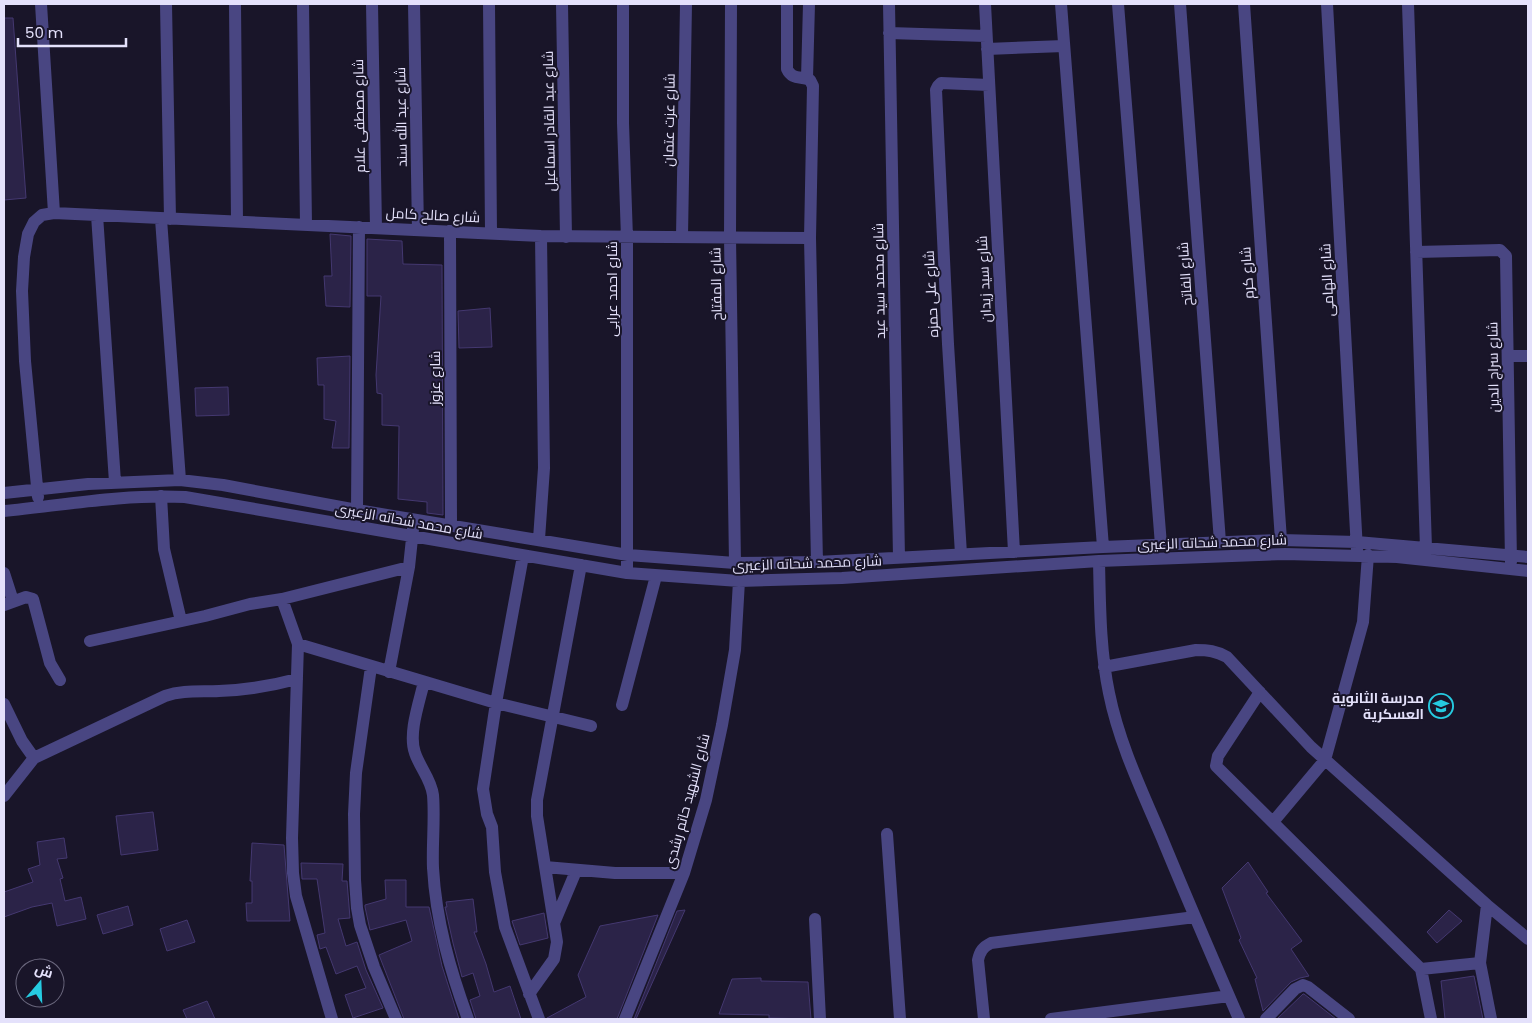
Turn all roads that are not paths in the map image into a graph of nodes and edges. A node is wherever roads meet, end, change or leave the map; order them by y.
1 (41, 4) edge
2 (166, 4) edge
3 (235, 4) edge
4 (303, 4) edge
5 (372, 4) edge
6 (414, 4) edge
7 (489, 4) edge
8 (562, 4) edge
9 (623, 4) edge
10 (686, 4) edge
11 (731, 4) edge
12 (787, 4) edge
13 (809, 4) edge
14 (889, 4) edge
15 (984, 4) edge
16 (1061, 4) edge
17 (1118, 4) edge
18 (1180, 4) edge
19 (1244, 4) edge
20 (1327, 4) edge
21 (1408, 4) edge
22 (889, 33) junction
23 (986, 43) junction
24 (1064, 46) junction
25 (807, 78) junction
26 (989, 85) junction
27 (54, 213) junction
28 (97, 215) junction
29 (166, 219) junction
30 (237, 222) junction
31 (306, 225) junction
32 (358, 227) junction
33 (376, 228) junction
34 (418, 230) junction
35 (450, 231) junction
36 (491, 233) junction
37 (541, 236) junction
38 (682, 236) junction
39 (566, 237) junction
40 (730, 237) junction
41 (627, 238) junction
42 (810, 238) junction
43 (1416, 252) junction
44 (1508, 356) junction
45 (1528, 356) edge
46 (180, 480) junction
47 (115, 482) junction
48 (37, 490) junction
49 (4, 493) edge
50 (161, 496) junction
51 (40, 508) junction
52 (357, 510) junction
53 (4, 511) edge
54 (414, 518) junction
55 (451, 524) junction
56 (413, 538) junction
57 (538, 539) junction
58 (1281, 540) junction
59 (1220, 542) junction
60 (1161, 545) junction
61 (1103, 547) junction
62 (1426, 548) junction
63 (1361, 551) junction
64 (1014, 552) junction
65 (961, 554) junction
66 (628, 555) junction
67 (523, 556) junction
68 (1511, 556) junction
69 (1528, 557) edge
70 (899, 558) junction
71 (841, 561) junction
72 (1099, 561) junction
73 (814, 562) junction
74 (735, 563) junction
75 (581, 565) junction
76 (409, 567) junction
77 (1511, 570) junction
78 (1528, 572) edge
79 (4, 573) edge
80 (628, 574) junction
81 (656, 576) junction
82 (842, 578) junction
83 (810, 580) junction
84 (739, 581) junction
85 (282, 599) junction
86 (8, 603) edge
87 (181, 621) junction
88 (90, 641) dead end
89 (298, 644) junction
90 (1104, 666) junction
91 (371, 667) junction
92 (389, 672) junction
93 (297, 679) junction
94 (60, 680) dead end
95 (424, 682) junction
96 (1260, 692) junction
97 (496, 703) junction
98 (4, 704) edge
99 (622, 705) dead end
100 (553, 717) junction
101 (591, 726) dead end
102 (34, 758) junction
103 (1325, 760) junction
104 (4, 796) edge
105 (1273, 822) junction
106 (887, 834) dead end
107 (545, 868) junction
108 (576, 870) junction
109 (684, 873) junction
110 (1487, 905) junction
111 (1195, 917) junction
112 (815, 919) dead end
113 (554, 922) junction
114 (1528, 939) edge
115 (1480, 963) junction
116 (1421, 969) junction
117 (530, 994) junction
118 (1229, 996) junction
119 (332, 1019) edge
120 (396, 1019) edge
121 (468, 1019) edge
122 (539, 1019) edge
123 (625, 1019) edge
124 (820, 1019) edge
125 (900, 1019) edge
126 (984, 1019) edge
127 (1051, 1019) edge
128 (1239, 1019) edge
129 (1266, 1019) edge
130 (1349, 1019) edge
131 (1431, 1019) edge
132 (1491, 1019) edge

1 - 27 street
2 - 29 street
3 - 30 street
4 - 31 street
5 - 33 street, شارع مصطفى علام
6 - 34 street, شارع عبد الله سند
7 - 36 street
8 - 39 street, شارع عبد القادر اسماعيل
9 - 41 street, شارع احمد عرابى
10 - 38 street, شارع عزت عتمان
11 - 40 street, شارع المفتاح
12 - 25 street
13 - 25 street
14 - 22 street, شارع محمد سيد عيد
15 - 23 street, شارع سيد زيدان
16 - 24 street
17 - 60 street
18 - 59 street, شارع الفاتح
19 - 58 street, شارع كرم
20 - 63 street, شارع الهامى
21 - 43 street
22 - 23 street
22 - 70 street, شارع محمد سيد عيد
23 - 24 street
23 - 26 street, شارع سيد زيدان
24 - 61 street
25 - 42 street
26 - 64 street, شارع سيد زيدان
26 - 65 street, شارع على حمزه
27 - 28 street, شارع صالح كامل
27 - 48 street
28 - 29 street, شارع صالح كامل
28 - 47 street
29 - 30 street, شارع صالح كامل
29 - 46 street
30 - 31 street, شارع صالح كامل
31 - 32 street, شارع صالح كامل
32 - 33 street, شارع صالح كامل
32 - 52 street
33 - 34 street, شارع صالح كامل
34 - 35 street, شارع صالح كامل
35 - 36 street, شارع صالح كامل
35 - 55 street, شارع عزوز
36 - 37 street, شارع صالح كامل
37 - 39 street, شارع صالح كامل
37 - 57 street
38 - 40 street, شارع صالح كامل
38 - 41 street, شارع صالح كامل
39 - 41 street, شارع صالح كامل
40 - 42 street, شارع صالح كامل
40 - 74 street, شارع المفتاح
41 - 66 street, شارع احمد عرابى
42 - 73 street
43 - 44 street, شارع سراج الدين
43 - 62 street
44 - 45 street
44 - 68 street, شارع سراج الدين
46 - 47 street, شارع محمد شحاته الزعيرى
46 - 52 street, شارع محمد شحاته الزعيرى
47 - 48 street, شارع محمد شحاته الزعيرى
48 - 49 street, شارع محمد شحاته الزعيرى
48 - 51 street
50 - 51 street, شارع محمد شحاته الزعيرى
50 - 56 street, شارع محمد شحاته الزعيرى
50 - 87 street
51 - 53 street, شارع محمد شحاته الزعيرى
52 - 54 street, شارع محمد شحاته الزعيرى
54 - 55 street, شارع محمد شحاته الزعيرى
54 - 56 street
55 - 57 street, شارع محمد شحاته الزعيرى
56 - 67 street, شارع محمد شحاته الزعيرى
56 - 76 street
57 - 66 street, شارع محمد شحاته الزعيرى
58 - 59 street, شارع محمد شحاته الزعيرى
58 - 63 street, شارع محمد شحاته الزعيرى
59 - 60 street, شارع محمد شحاته الزعيرى
60 - 61 street, شارع محمد شحاته الزعيرى
61 - 64 street, شارع محمد شحاته الزعيرى
62 - 63 street, شارع محمد شحاته الزعيرى
62 - 68 street, شارع محمد شحاته الزعيرى
63 - 72 street, شارع محمد شحاته الزعيرى
63 - 77 street, شارع محمد شحاته الزعيرى
63 - 103 street, شارع الهامى
64 - 65 street, شارع محمد شحاته الزعيرى
65 - 70 street, شارع محمد شحاته الزعيرى
66 - 74 street, شارع محمد شحاته الزعيرى
66 - 80 street, شارع احمد عرابى
67 - 75 street, شارع محمد شحاته الزعيرى
67 - 97 street
68 - 69 street, شارع محمد شحاته الزعيرى
68 - 77 street, شارع سراج الدين
70 - 71 street, شارع محمد شحاته الزعيرى
71 - 73 street, شارع محمد شحاته الزعيرى
71 - 82 street
72 - 82 street, شارع محمد شحاته الزعيرى
72 - 90 street
73 - 74 street, شارع محمد شحاته الزعيرى
73 - 83 street
75 - 80 street, شارع محمد شحاته الزعيرى
75 - 100 street
76 - 85 street
76 - 92 street
77 - 78 street, شارع محمد شحاته الزعيرى
79 - 86 street
80 - 81 street, شارع محمد شحاته الزعيرى
81 - 84 street, شارع محمد شحاته الزعيرى
81 - 99 street
82 - 83 street, شارع محمد شحاته الزعيرى
83 - 84 street, شارع محمد شحاته الزعيرى
84 - 109 street, شارع الشهيد حاتم رشدى
85 - 87 street
85 - 89 street
86 - 94 street
87 - 88 street
89 - 91 street
89 - 93 street
90 - 96 street
90 - 111 street
91 - 92 street
91 - 120 street
92 - 95 street
93 - 102 street
93 - 119 street
95 - 97 street
95 - 121 street
96 - 103 street
96 - 105 street
97 - 100 street
97 - 117 street
98 - 102 street
100 - 101 street
100 - 107 street
102 - 104 street
103 - 105 street
103 - 110 street
105 - 116 street
106 - 125 street
107 - 108 street
107 - 113 street
108 - 109 street
108 - 113 street
109 - 123 street, شارع الشهيد حاتم رشدى
110 - 114 street
110 - 115 street
111 - 118 street
111 - 126 street
112 - 124 street
113 - 117 street
115 - 116 street
115 - 132 street
116 - 131 street
117 - 122 street
118 - 127 street
118 - 128 street
129 - 130 street

